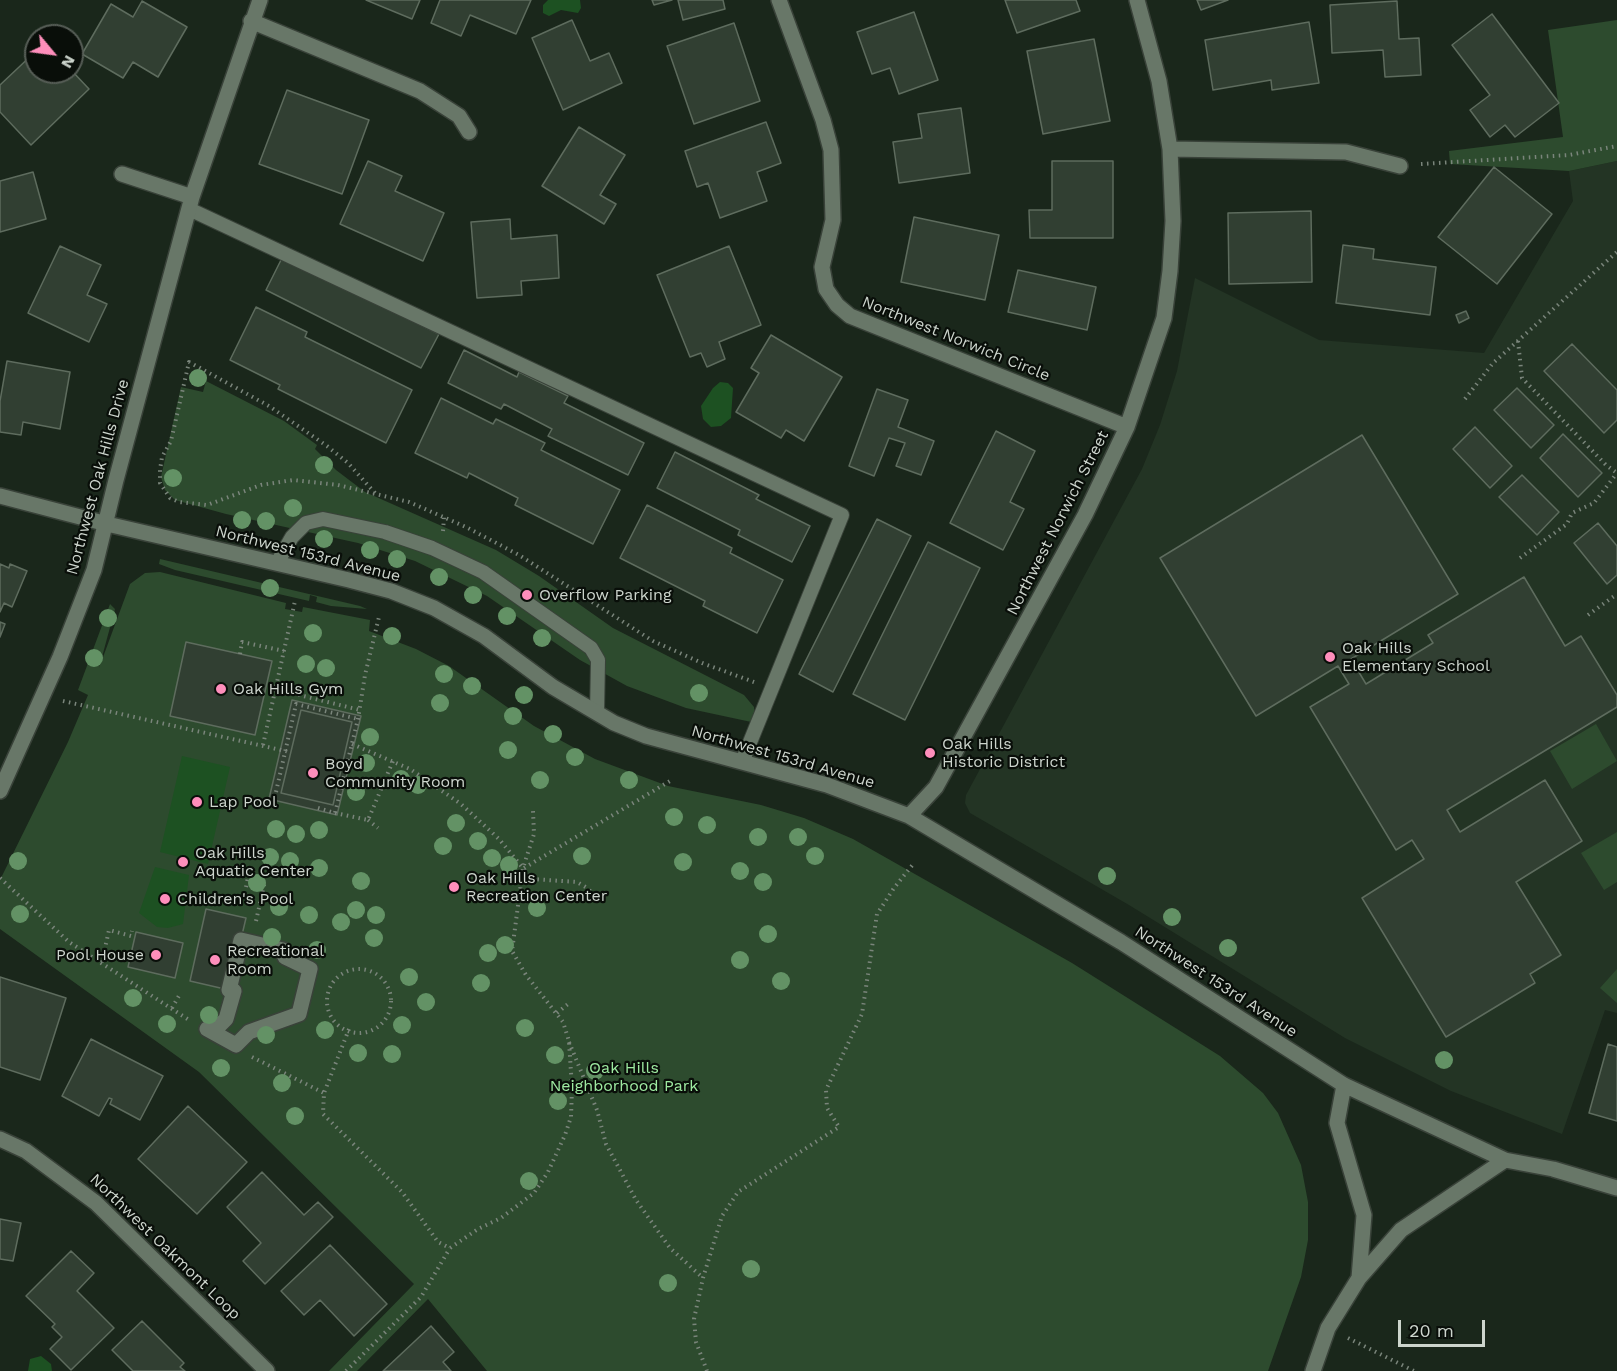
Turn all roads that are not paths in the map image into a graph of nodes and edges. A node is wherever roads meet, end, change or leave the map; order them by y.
1 (260, 0) edge
2 (779, 0) edge
3 (1137, 0) edge
4 (251, 21) junction
5 (469, 132) dead end
6 (1170, 149) junction
7 (1400, 166) road end
8 (122, 174) dead end
9 (191, 203) junction
10 (1126, 427) junction
11 (0, 496) edge
12 (107, 524) junction
13 (278, 563) junction
14 (597, 713) junction
15 (742, 762) junction
16 (0, 791) edge
17 (909, 816) junction
18 (283, 950) joint
19 (1344, 1085) junction
20 (0, 1139) edge
21 (1505, 1160) junction
22 (1617, 1188) edge
23 (1359, 1278) junction
24 (267, 1371) edge
25 (1313, 1371) edge

1 - 4 street, Northwest Oak Hills Drive
2 - 10 street, Northwest Norwich Circle
3 - 6 street, Northwest Norwich Street
4 - 5 street
4 - 9 street, Northwest Oak Hills Drive
6 - 7 street
6 - 10 street, Northwest Norwich Street
8 - 9 street
9 - 12 street, Northwest Oak Hills Drive
9 - 15 lane
10 - 17 street, Northwest Norwich Street
11 - 12 street, Northwest 153rd Avenue
12 - 13 street, Northwest 153rd Avenue
12 - 16 street, Northwest Oak Hills Drive
13 - 14 street, Northwest 153rd Avenue
13 - 14 lane
14 - 15 street, Northwest 153rd Avenue
15 - 17 street, Northwest 153rd Avenue
17 - 19 street, Northwest 153rd Avenue
18 - 18 street
19 - 21 street, Northwest 153rd Avenue
19 - 23 street
20 - 24 street, Northwest Oakmont Loop
21 - 22 street, Northwest 153rd Avenue
21 - 23 street
23 - 25 street

